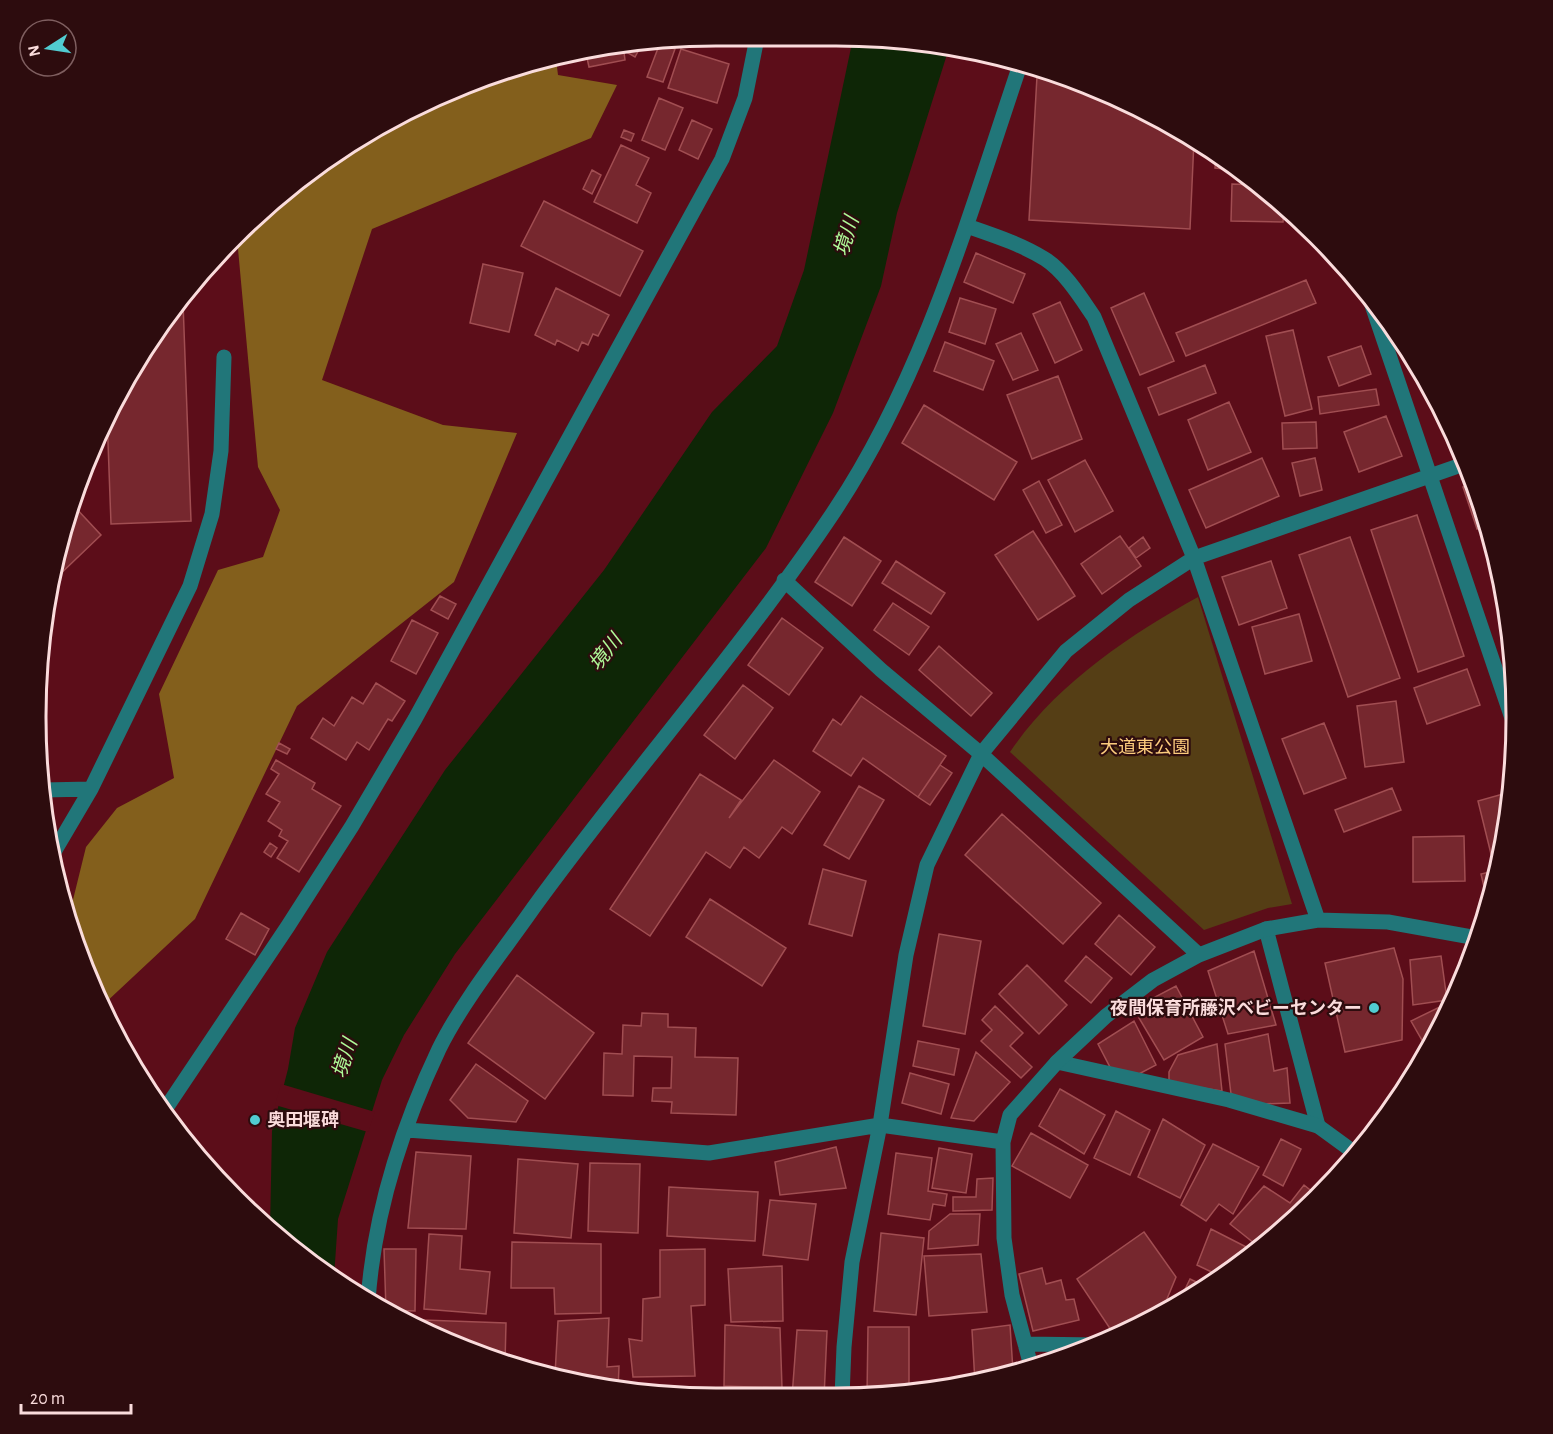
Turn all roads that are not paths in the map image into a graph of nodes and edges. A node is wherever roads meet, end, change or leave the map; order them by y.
1 (755, 47) edge
2 (1018, 71) edge
3 (967, 226) junction
4 (1378, 323) edge
5 (224, 357) dead end
6 (1458, 466) edge
7 (1431, 476) junction
8 (1194, 558) junction
9 (784, 580) junction
10 (1506, 699) edge
11 (981, 754) junction
12 (92, 789) junction
13 (51, 790) edge
14 (58, 845) edge
15 (1318, 920) junction
16 (1266, 929) junction
17 (1470, 937) edge
18 (1199, 955) junction
19 (1057, 1062) junction
20 (169, 1103) edge
21 (880, 1125) junction
22 (1318, 1126) junction
23 (407, 1130) junction
24 (1003, 1142) junction
25 (1349, 1148) edge
26 (369, 1290) edge
27 (1025, 1344) junction
28 (1071, 1345) edge
29 (1029, 1359) edge
30 (843, 1388) edge

1 - 20 street
2 - 3 street
3 - 8 street
3 - 9 street
4 - 7 street
5 - 12 street
6 - 7 street
7 - 8 street
7 - 10 street
8 - 11 street
8 - 15 street
9 - 11 street
9 - 23 street
11 - 18 street
11 - 21 street
12 - 13 street
12 - 14 street
15 - 16 street
15 - 17 street
16 - 18 street
16 - 22 street
18 - 19 street
19 - 22 street
19 - 24 street
21 - 23 street
21 - 24 street
21 - 30 street
22 - 25 street
23 - 26 street
24 - 27 street
27 - 28 street
27 - 29 street

